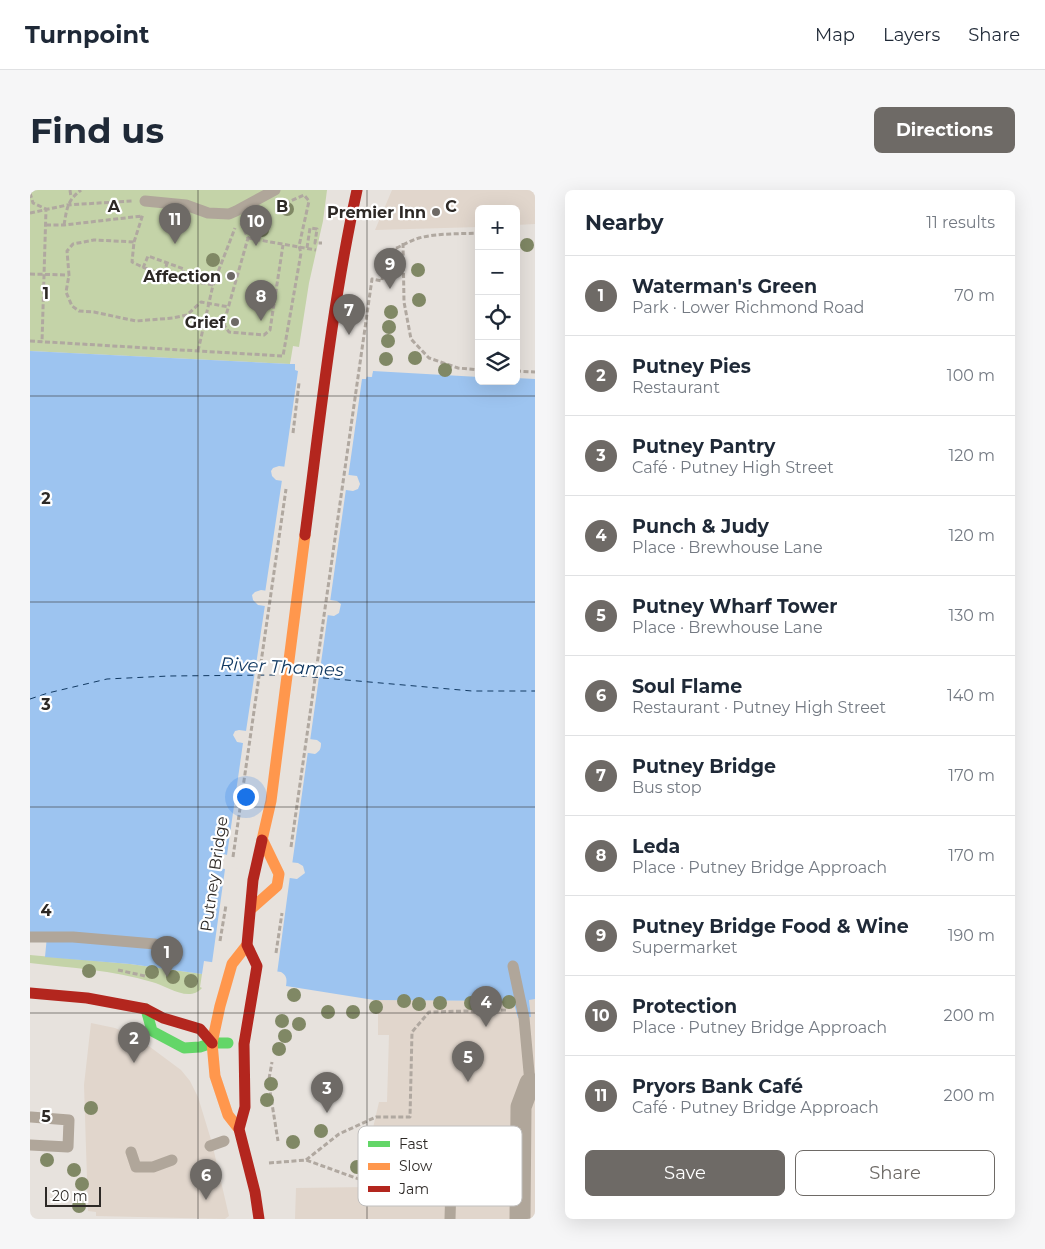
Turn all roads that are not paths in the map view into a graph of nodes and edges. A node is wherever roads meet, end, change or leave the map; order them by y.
1 (275, 190) edge
2 (357, 190) edge
3 (145, 201) road end
4 (263, 841) junction
5 (252, 908) junction
6 (30, 937) edge
7 (155, 944) dead end
8 (248, 945) junction
9 (512, 966) dead end
10 (30, 993) edge
11 (220, 1006) junction
12 (170, 1007) dead end
13 (146, 1009) junction
14 (205, 1010) dead end
15 (212, 1043) junction
16 (244, 1044) junction
17 (530, 1083) joint
18 (30, 1120) edge
19 (521, 1126) edge
20 (239, 1129) junction
21 (224, 1141) dead end
22 (30, 1145) edge
23 (210, 1146) dead end
24 (131, 1152) dead end
25 (172, 1160) dead end
26 (450, 1206) edge
27 (520, 1206) edge
28 (259, 1219) edge
29 (450, 1219) edge
30 (520, 1219) edge

1 - 3 lane
2 - 4 main road
4 - 5 main road
4 - 5 main road
5 - 8 main road
6 - 7 lane
8 - 11 main road
8 - 16 main road
9 - 17 lane
10 - 13 main road
11 - 14 main road
11 - 15 main road
12 - 13 main road
13 - 15 main road
13 - 15 main road
15 - 16 main road
15 - 20 main road
16 - 20 main road
17 - 19 street
18 - 22 lane
20 - 28 main road
21 - 23 lane
24 - 25 lane
26 - 29 lane
27 - 30 street

